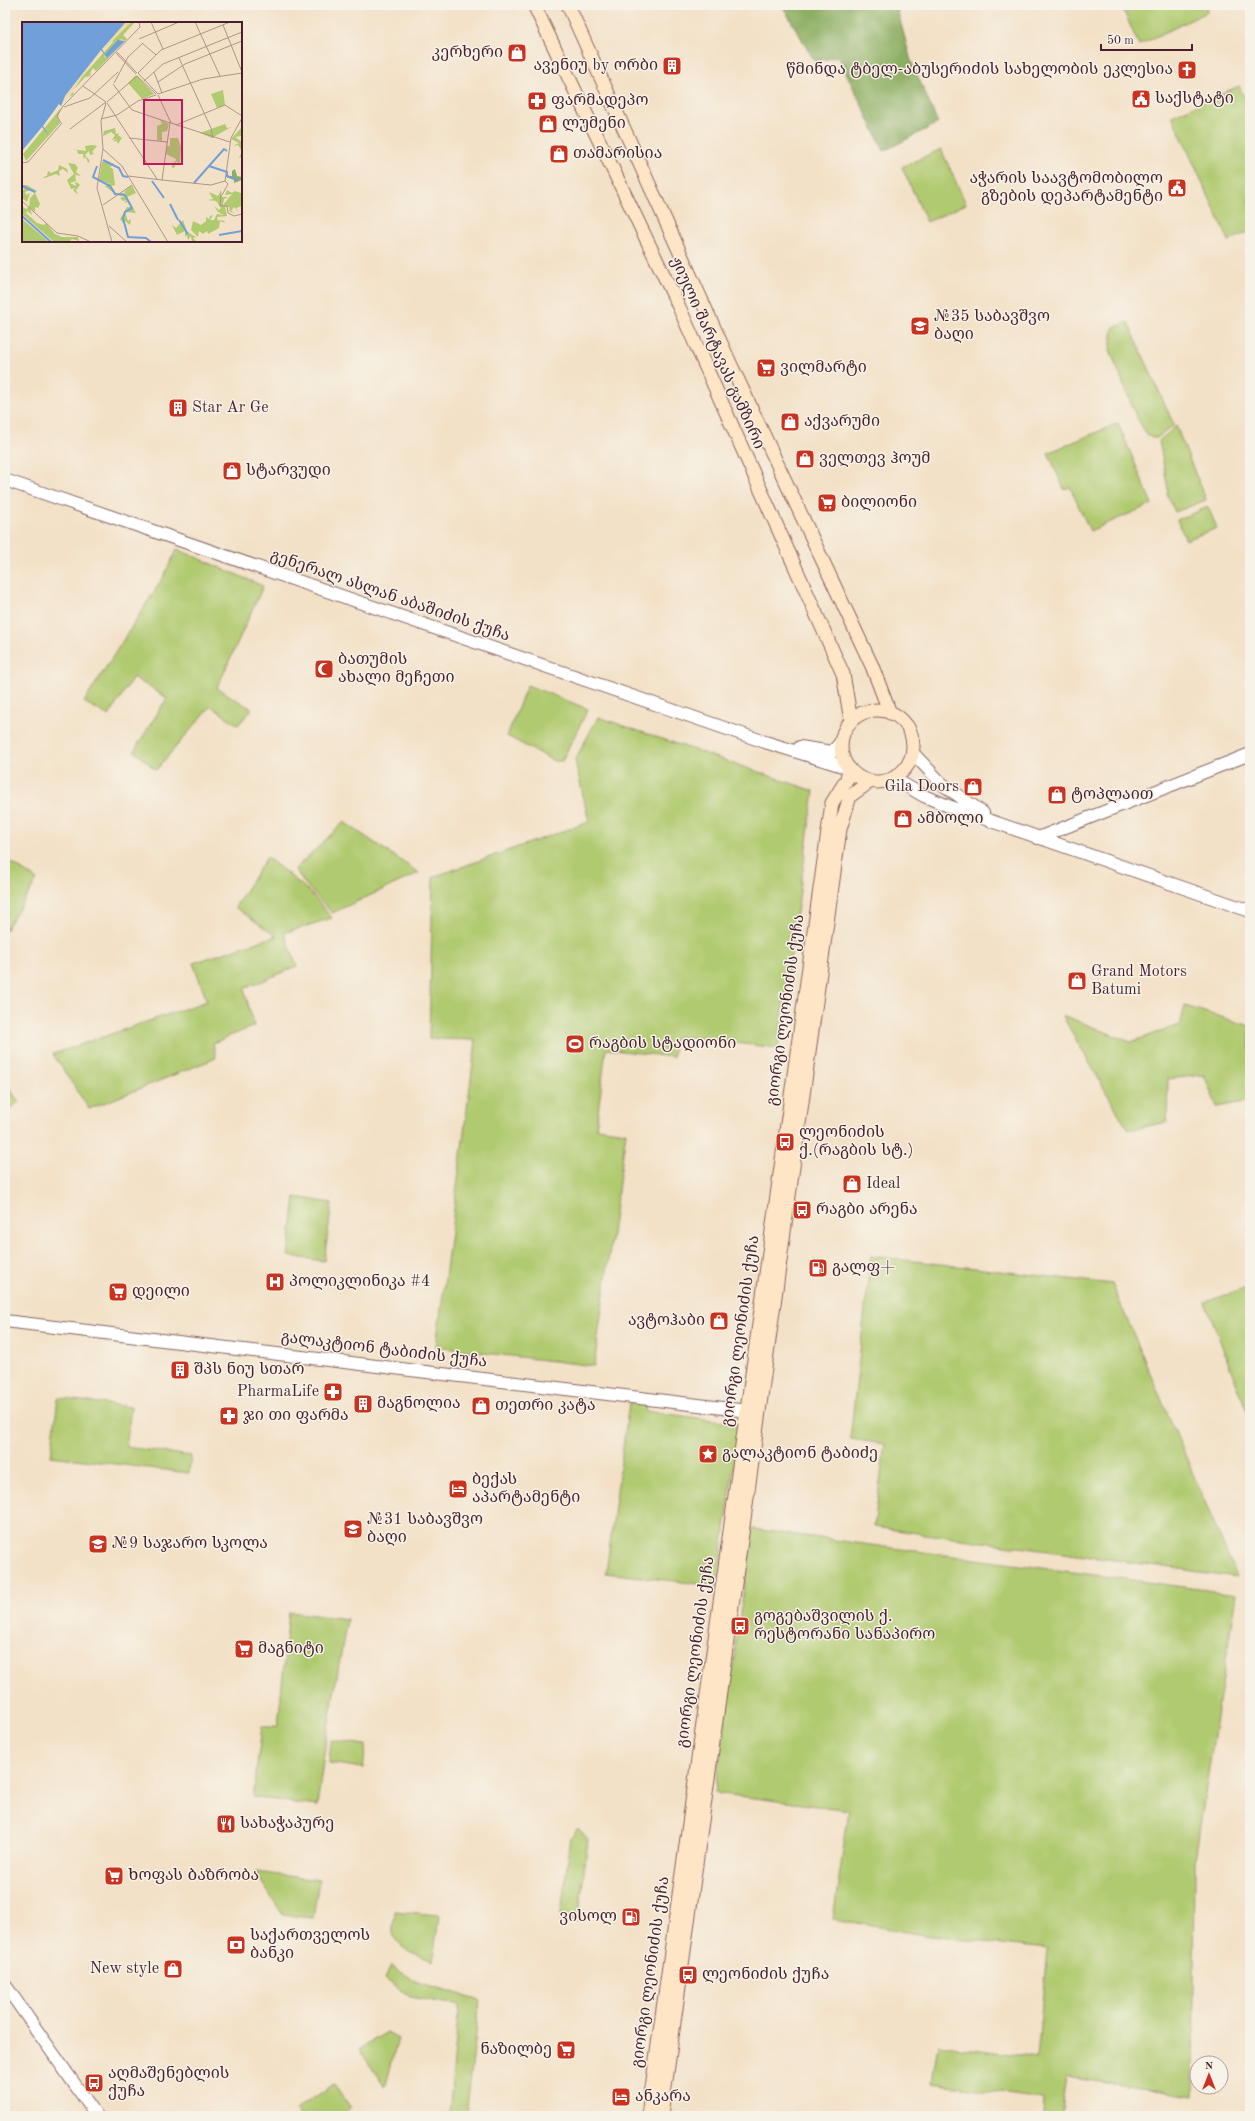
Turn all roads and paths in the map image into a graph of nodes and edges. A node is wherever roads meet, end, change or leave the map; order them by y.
1 (534, 5) edge
2 (568, 5) edge
3 (5, 480) edge
4 (890, 713) junction
5 (851, 721) junction
6 (765, 742) junction
7 (841, 742) junction
8 (912, 752) junction
9 (1250, 754) edge
10 (849, 768) junction
11 (893, 778) junction
12 (871, 781) junction
13 (1001, 824) junction
14 (1038, 838) junction
15 (1250, 911) edge
16 (5, 1321) edge
17 (753, 1411) junction
18 (5, 1984) edge
19 (97, 2116) edge
20 (648, 2116) edge
21 (661, 2116) edge

1 - 5 main road, ჟიული შარტავას გამზირი
2 - 4 main road, ჟიული შარტავას გამზირი
3 - 6 street, გენერალ ასლან აბაშიძის ქუჩა
4 - 5 main road
4 - 8 main road
5 - 7 main road
6 - 7 street, გენერალ ასლან აბაშიძის ქუჩა
6 - 10 street, გენერალ ასლან აბაშიძის ქუჩა
7 - 10 main road
8 - 11 main road
8 - 13 street
9 - 14 street
10 - 12 main road
10 - 17 main road, გიორგი ლეონიძის ქუჩა
11 - 12 main road
11 - 13 street
12 - 17 main road, გიორგი ლეონიძის ქუჩა
13 - 14 street
14 - 15 street
16 - 17 street, გალაკტიონ ტაბიძის ქუჩა
17 - 20 main road, გიორგი ლეონიძის ქუჩა
17 - 21 main road, გიორგი ლეონიძის ქუჩა
18 - 19 street

